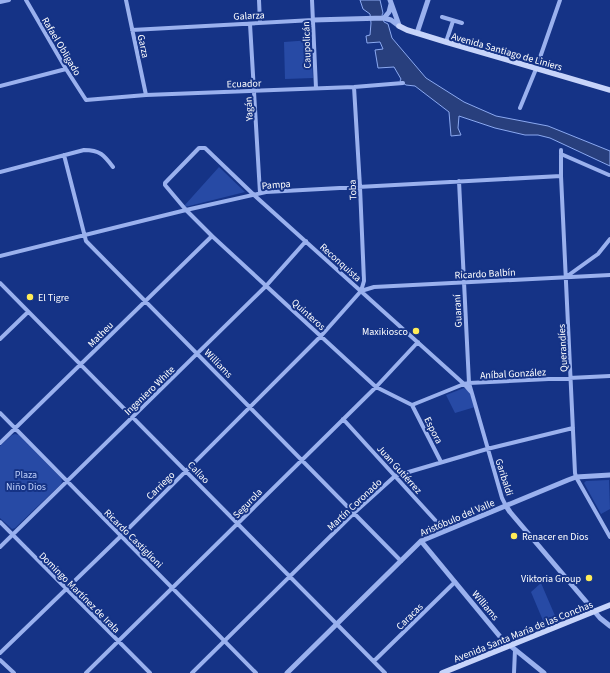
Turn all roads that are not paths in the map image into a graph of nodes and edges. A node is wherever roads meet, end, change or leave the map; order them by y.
1 (9, 0) edge
2 (26, 0) edge
3 (126, 0) edge
4 (259, 0) edge
5 (312, 0) edge
6 (428, 0) edge
7 (560, 0) edge
8 (0, 2) edge
9 (390, 2) edge
10 (442, 17) dead end
11 (384, 18) junction
12 (313, 20) junction
13 (453, 21) junction
14 (462, 23) dead end
15 (250, 24) junction
16 (260, 24) junction
17 (399, 26) junction
18 (132, 30) junction
19 (417, 33) junction
20 (446, 42) junction
21 (66, 69) junction
22 (536, 69) junction
23 (403, 83) dead end
24 (0, 86) edge
25 (354, 87) junction
26 (316, 88) junction
27 (610, 90) edge
28 (255, 91) junction
29 (146, 95) junction
30 (86, 100) joint
31 (520, 108) dead end
32 (64, 155) junction
33 (113, 167) dead end
34 (0, 172) edge
35 (609, 175) dead end
36 (561, 176) junction
37 (459, 181) junction
38 (165, 186) joint
39 (360, 187) junction
40 (260, 193) junction
41 (254, 195) junction
42 (186, 210) junction
43 (84, 235) junction
44 (212, 236) junction
45 (610, 238) edge
46 (306, 241) junction
47 (0, 256) edge
48 (610, 275) edge
49 (566, 277) junction
50 (463, 282) junction
51 (0, 283) edge
52 (266, 286) junction
53 (361, 291) junction
54 (145, 300) junction
55 (28, 312) junction
56 (321, 336) junction
57 (0, 339) edge
58 (418, 342) junction
59 (197, 354) junction
60 (81, 364) junction
61 (610, 376) edge
62 (572, 378) junction
63 (469, 383) junction
64 (464, 384) junction
65 (376, 387) junction
66 (471, 392) junction
67 (412, 405) junction
68 (250, 407) junction
69 (0, 413) edge
70 (133, 417) junction
71 (344, 418) junction
72 (15, 428) junction
73 (573, 428) junction
74 (0, 443) edge
75 (487, 449) junction
76 (301, 460) junction
77 (441, 462) junction
78 (186, 471) junction
79 (610, 475) edge
80 (395, 476) junction
81 (576, 477) junction
82 (67, 482) junction
83 (506, 506) junction
84 (354, 513) junction
85 (0, 522) edge
86 (238, 524) junction
87 (445, 531) junction
88 (12, 535) junction
89 (121, 536) junction
90 (610, 537) edge
91 (421, 541) junction
92 (0, 547) edge
93 (401, 561) junction
94 (290, 576) junction
95 (455, 582) junction
96 (172, 588) junction
97 (66, 589) junction
98 (610, 605) edge
99 (594, 611) junction
100 (336, 624) junction
101 (610, 626) edge
102 (118, 641) junction
103 (225, 641) junction
104 (512, 648) junction
105 (0, 653) edge
106 (0, 660) edge
107 (374, 662) junction
108 (14, 673) edge
109 (86, 673) edge
110 (150, 673) edge
111 (192, 673) edge
112 (256, 673) edge
113 (287, 673) edge
114 (385, 673) edge
115 (442, 673) edge
116 (514, 673) edge
117 (544, 673) edge

1 - 8 street
2 - 21 street, Rafael Obligado
3 - 18 street, Garza
4 - 16 street
5 - 12 street, Caupolicán
6 - 19 street
7 - 22 street
9 - 11 street
9 - 17 street
10 - 13 street
11 - 12 street, Galarza
11 - 17 street, Avenida Santiago de Liniers
12 - 16 street, Galarza
12 - 26 street, Caupolicán
13 - 14 street
13 - 20 street
15 - 16 street, Galarza
15 - 18 street, Galarza
15 - 28 street, Yagán
17 - 19 main road, Avenida Santiago de Liniers
18 - 29 street, Garza
19 - 20 main road, Avenida Santiago de Liniers
20 - 22 main road, Avenida Santiago de Liniers
21 - 24 street
21 - 30 street, Rafael Obligado
22 - 27 main road, Avenida Santiago de Liniers
22 - 31 street
23 - 25 street, Ecuador
25 - 26 street, Ecuador
25 - 39 street, Toba
26 - 28 street, Ecuador
28 - 29 street, Ecuador
28 - 40 street, Yagán
29 - 30 street, Ecuador
32 - 33 street
32 - 34 street
32 - 43 street, Williams
35 - 36 street, Querandíes
36 - 37 street, Pampa
36 - 49 street, Querandíes
37 - 39 street, Pampa
37 - 50 street, Guaraní
38 - 41 street, Reconquista
38 - 42 street, Quinteros
39 - 40 street, Pampa
39 - 53 street, Toba
40 - 41 street, Pampa
41 - 42 street, Pampa
41 - 46 street, Reconquista
42 - 43 street, Pampa
42 - 44 street, Quinteros
43 - 47 street, Pampa
43 - 54 street, Williams
44 - 52 street, Quinteros
44 - 54 street, Matheu
45 - 49 street
46 - 52 street, Ingeniero White
46 - 53 street, Reconquista
48 - 49 street, Ricardo Balbín
49 - 50 street, Ricardo Balbín
49 - 62 street, Querandíes
50 - 53 street, Ricardo Balbín
50 - 63 street, Guaraní
51 - 55 street, Callao
52 - 56 street, Quinteros
52 - 59 street, Ingeniero White
53 - 56 street, Carriego
53 - 58 street, Reconquista
54 - 59 street, Williams
54 - 60 street, Matheu
55 - 57 street
55 - 60 street, Callao
56 - 65 street, Quinteros
56 - 68 street, Carriego
58 - 64 street, Reconquista
58 - 65 street, Segurola
59 - 68 street, Williams
59 - 70 street, Ingeniero White
60 - 70 street, Callao
60 - 72 street, Matheu
61 - 62 street, Aníbal González
62 - 63 street, Aníbal González
62 - 73 street, Querandíes
63 - 64 street, Aníbal González
63 - 66 street, Guaraní
64 - 66 street, Reconquista
64 - 67 street
65 - 67 street, Quinteros
65 - 71 street, Segurola
66 - 75 street, Garibaldi
67 - 77 street, Espora
68 - 76 street, Williams
68 - 78 street, Carriego
69 - 72 street, Ricardo Castiglioni
70 - 78 street, Callao
70 - 82 street, Ingeniero White
71 - 76 street, Segurola
71 - 80 street, Juan Gutiérrez
72 - 74 street, Matheu
72 - 82 street, Ricardo Castiglioni
73 - 75 street, Martín Coronado
73 - 81 street, Querandíes
75 - 77 street, Martín Coronado
75 - 83 street, Garibaldi
76 - 84 street, Williams
76 - 86 street, Segurola
77 - 80 street, Martín Coronado
78 - 86 street, Callao
78 - 89 street, Carriego
79 - 81 street, Aristóbulo del Valle
80 - 84 street, Martín Coronado
80 - 87 street, Juan Gutiérrez
81 - 83 street, Aristóbulo del Valle
81 - 90 street, Querandíes
82 - 88 street, Ingeniero White
82 - 89 street, Ricardo Castiglioni
83 - 87 street, Aristóbulo del Valle
83 - 99 street, Garibaldi
84 - 93 street, Williams
84 - 94 street, Martín Coronado
85 - 88 street, Domingo Martínez de Irala
86 - 94 street, Callao
86 - 96 street, Segurola
87 - 91 street, Aristóbulo del Valle
88 - 92 street, Ingeniero White
88 - 97 street, Domingo Martínez de Irala
89 - 96 street, Ricardo Castiglioni
89 - 97 street, Carriego
91 - 93 street, Aristóbulo del Valle
91 - 95 street, Williams
93 - 100 street, Aristóbulo del Valle
94 - 100 street, Callao
94 - 103 street, Martín Coronado
95 - 104 street, Williams
95 - 107 street, Caracas
96 - 102 street, Segurola
96 - 103 street, Ricardo Castiglioni
97 - 102 street, Domingo Martínez de Irala
97 - 105 street, Carriego
98 - 99 main road, Avenida Santa María de las Conchas
99 - 101 street, Garibaldi
99 - 104 main road, Avenida Santa María de las Conchas
100 - 107 street, Callao
100 - 113 street, Aristóbulo del Valle
102 - 109 street, Segurola
102 - 110 street, Domingo Martínez de Irala
103 - 111 street, Martín Coronado
103 - 112 street, Ricardo Castiglioni
104 - 115 main road, Avenida Santa María de las Conchas
104 - 116 street
104 - 117 street, Williams
106 - 108 street
107 - 114 street, Callao

